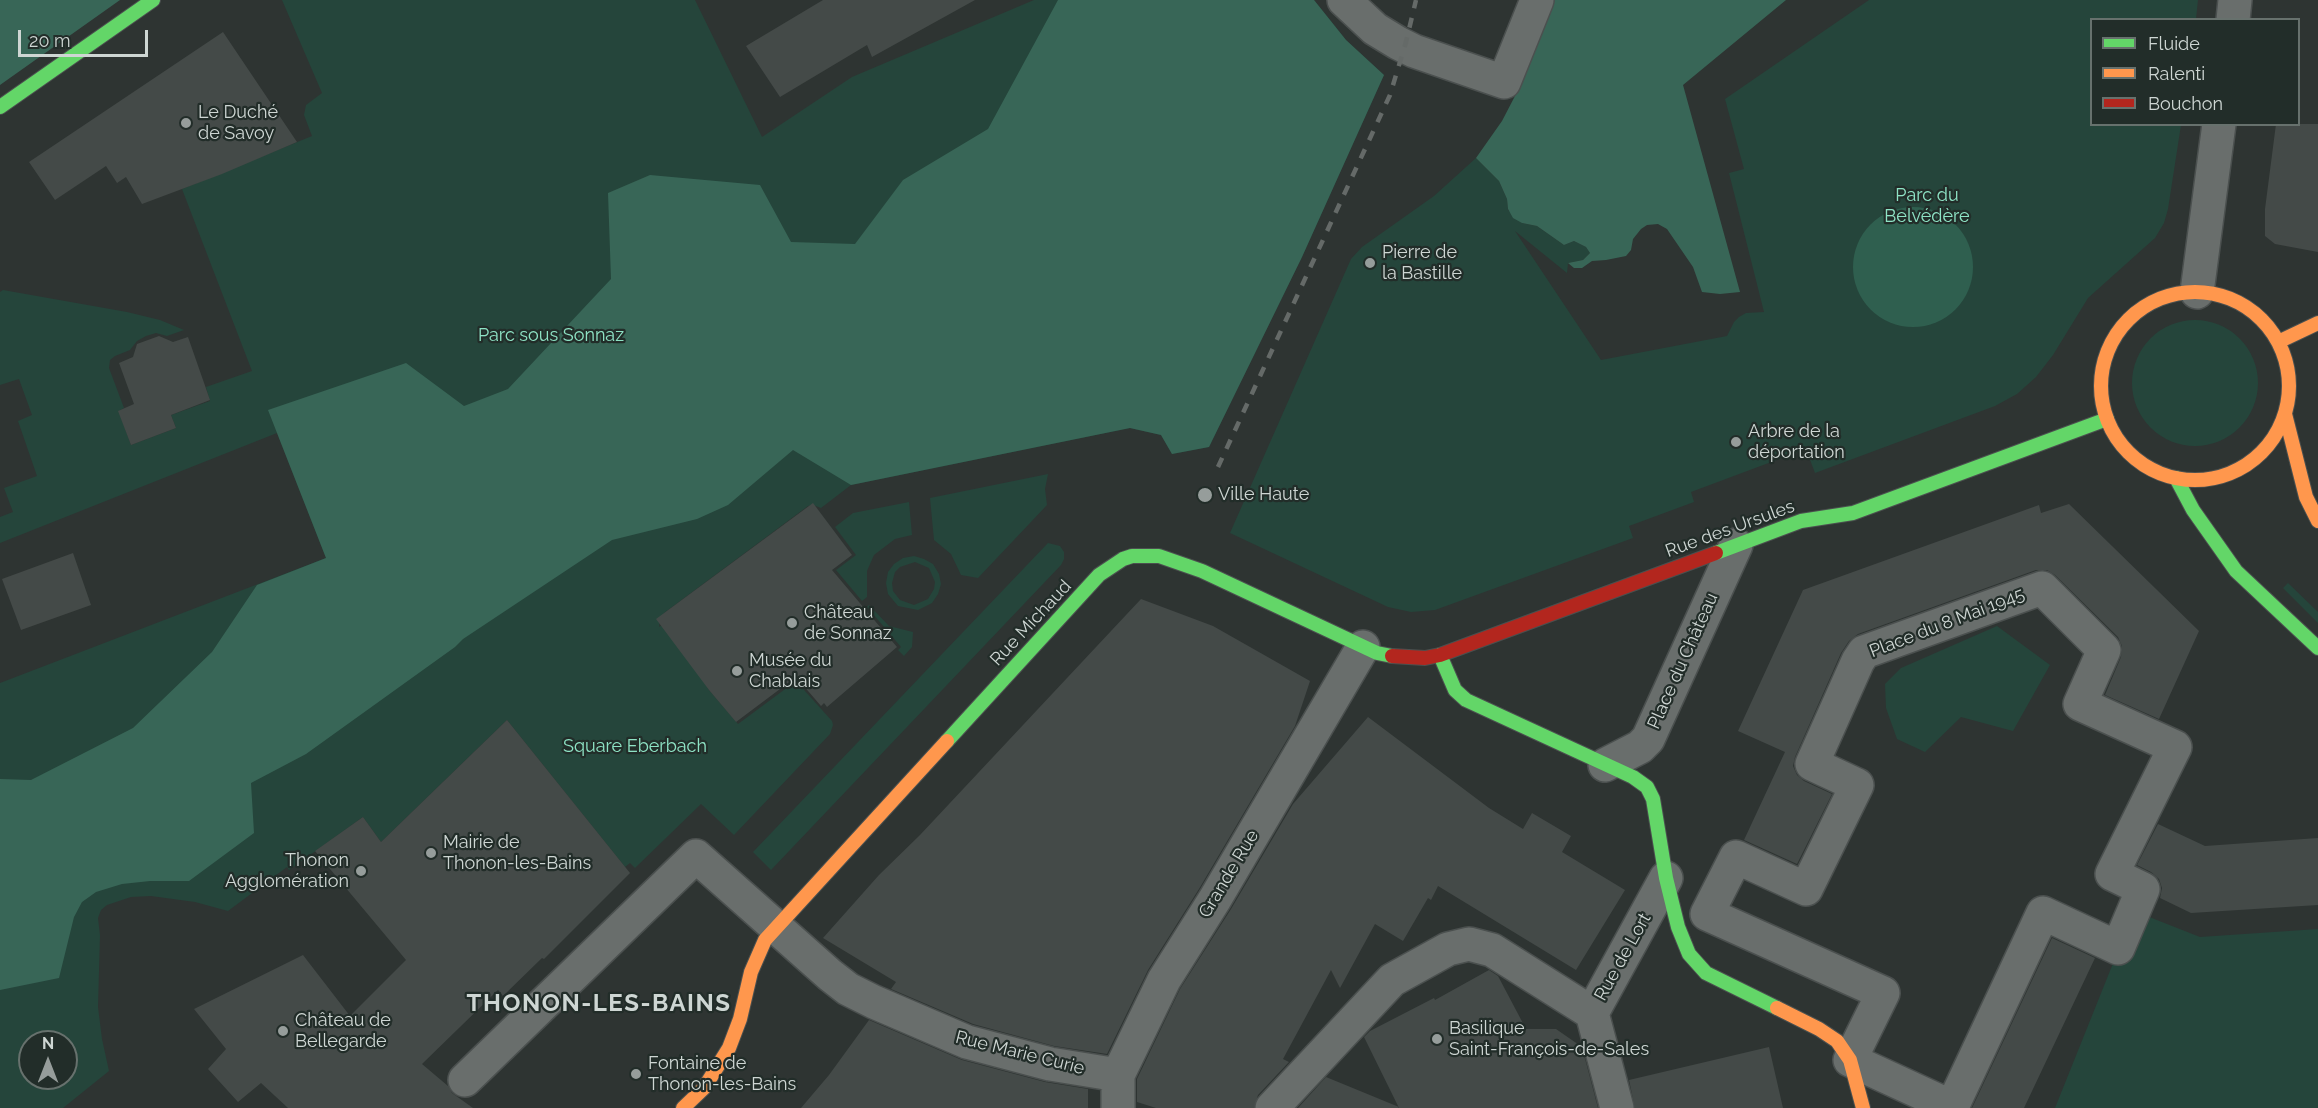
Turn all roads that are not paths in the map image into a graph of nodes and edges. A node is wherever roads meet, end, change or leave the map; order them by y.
1 (153, 0) edge
2 (1344, 0) edge
3 (1537, 0) edge
4 (2235, 0) edge
5 (2233, 18) edge
6 (0, 108) edge
7 (2219, 126) edge
8 (2197, 292) junction
9 (2318, 323) edge
10 (2278, 342) junction
11 (2284, 414) junction
12 (2107, 419) junction
13 (2176, 478) junction
14 (2318, 521) edge
15 (1736, 545) junction
16 (1364, 648) junction
17 (2318, 648) edge
18 (1440, 655) junction
19 (1605, 765) junction
20 (1666, 878) junction
21 (784, 918) junction
22 (1592, 1013) junction
23 (1850, 1060) junction
24 (1118, 1075) junction
25 (465, 1080) dead end
26 (682, 1108) edge
27 (1118, 1108) edge
28 (1272, 1108) edge
29 (1617, 1108) edge
30 (1863, 1108) edge

1 - 6 street
2 - 3 street
4 - 5 street
7 - 8 street
8 - 10 street
8 - 12 street
9 - 10 street
10 - 11 street
11 - 13 street
11 - 14 street
12 - 13 street
12 - 15 street, Rue des Ursules
13 - 17 street
15 - 18 street, Rue des Ursules
15 - 19 street, Place du Château
16 - 18 street, Rue des Ursules
16 - 21 street, Rue Michaud
16 - 24 street, Grande Rue
18 - 19 street
19 - 20 street
20 - 22 street, Rue de Lort
20 - 23 street
21 - 24 street, Rue Marie Curie
21 - 25 street, Rue Marie Curie
21 - 26 street, Rue Michaud
22 - 28 street
22 - 29 street, Rue de Lort
23 - 23 street, Place du 8 Mai 1945
23 - 30 street
24 - 27 street, Grande Rue

